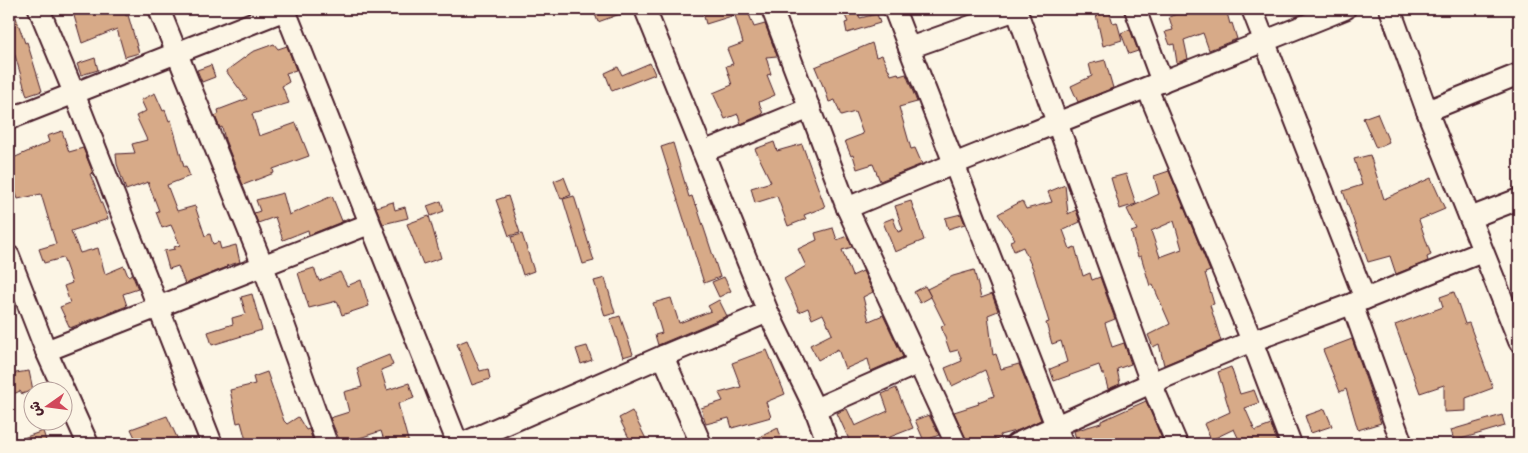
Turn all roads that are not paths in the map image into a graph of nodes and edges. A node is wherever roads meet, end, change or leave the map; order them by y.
1 (39, 9) edge
2 (159, 9) edge
3 (286, 9) edge
4 (645, 9) edge
5 (772, 9) edge
6 (894, 9) edge
7 (1016, 9) edge
8 (1135, 9) edge
9 (1252, 9) edge
10 (1345, 9) edge
11 (1390, 9) edge
12 (1264, 42) junction
13 (909, 48) junction
14 (175, 52) junction
15 (1519, 74) edge
16 (1155, 85) junction
17 (74, 93) junction
18 (810, 108) junction
19 (1427, 111) junction
20 (9, 119) edge
21 (1057, 123) junction
22 (703, 152) junction
23 (953, 163) junction
24 (1519, 199) edge
25 (847, 208) junction
26 (1470, 218) junction
27 (369, 224) junction
28 (1482, 252) junction
29 (9, 256) edge
30 (263, 266) junction
31 (1358, 302) junction
32 (158, 307) junction
33 (768, 312) junction
34 (1252, 341) junction
35 (1519, 341) edge
36 (46, 351) junction
37 (663, 356) junction
38 (919, 362) junction
39 (1151, 383) junction
40 (815, 409) junction
41 (1056, 425) junction
42 (88, 444) edge
43 (212, 444) edge
44 (327, 444) edge
45 (460, 444) edge
46 (700, 444) edge
47 (828, 444) edge
48 (956, 444) edge
49 (1016, 444) edge
50 (1064, 444) edge
51 (1177, 444) edge
52 (1291, 444) edge
53 (1402, 444) edge

1 - 17 street
2 - 14 street
3 - 14 street
3 - 27 street
4 - 22 street
5 - 18 street
6 - 13 street
7 - 13 street
7 - 21 street
8 - 16 street
9 - 12 street
10 - 12 street
11 - 19 street
12 - 16 street
12 - 31 street
13 - 23 street
14 - 17 street
14 - 30 street
15 - 19 street
16 - 21 street
16 - 34 street
17 - 20 street
17 - 32 street
18 - 22 street
18 - 25 street
19 - 26 street
21 - 23 street
21 - 39 street
22 - 33 street
23 - 25 street
23 - 41 street
24 - 26 street
25 - 38 street
26 - 28 street
27 - 30 street
27 - 45 street
28 - 31 street
28 - 35 street
29 - 36 street
30 - 32 street
30 - 44 street
31 - 34 street
31 - 53 street
32 - 36 street
32 - 43 street
33 - 37 street
33 - 40 street
34 - 39 street
34 - 52 street
36 - 42 street
37 - 45 street
37 - 46 street
38 - 40 street
38 - 48 street
39 - 41 street
39 - 51 street
40 - 47 street
41 - 49 street
41 - 50 street

